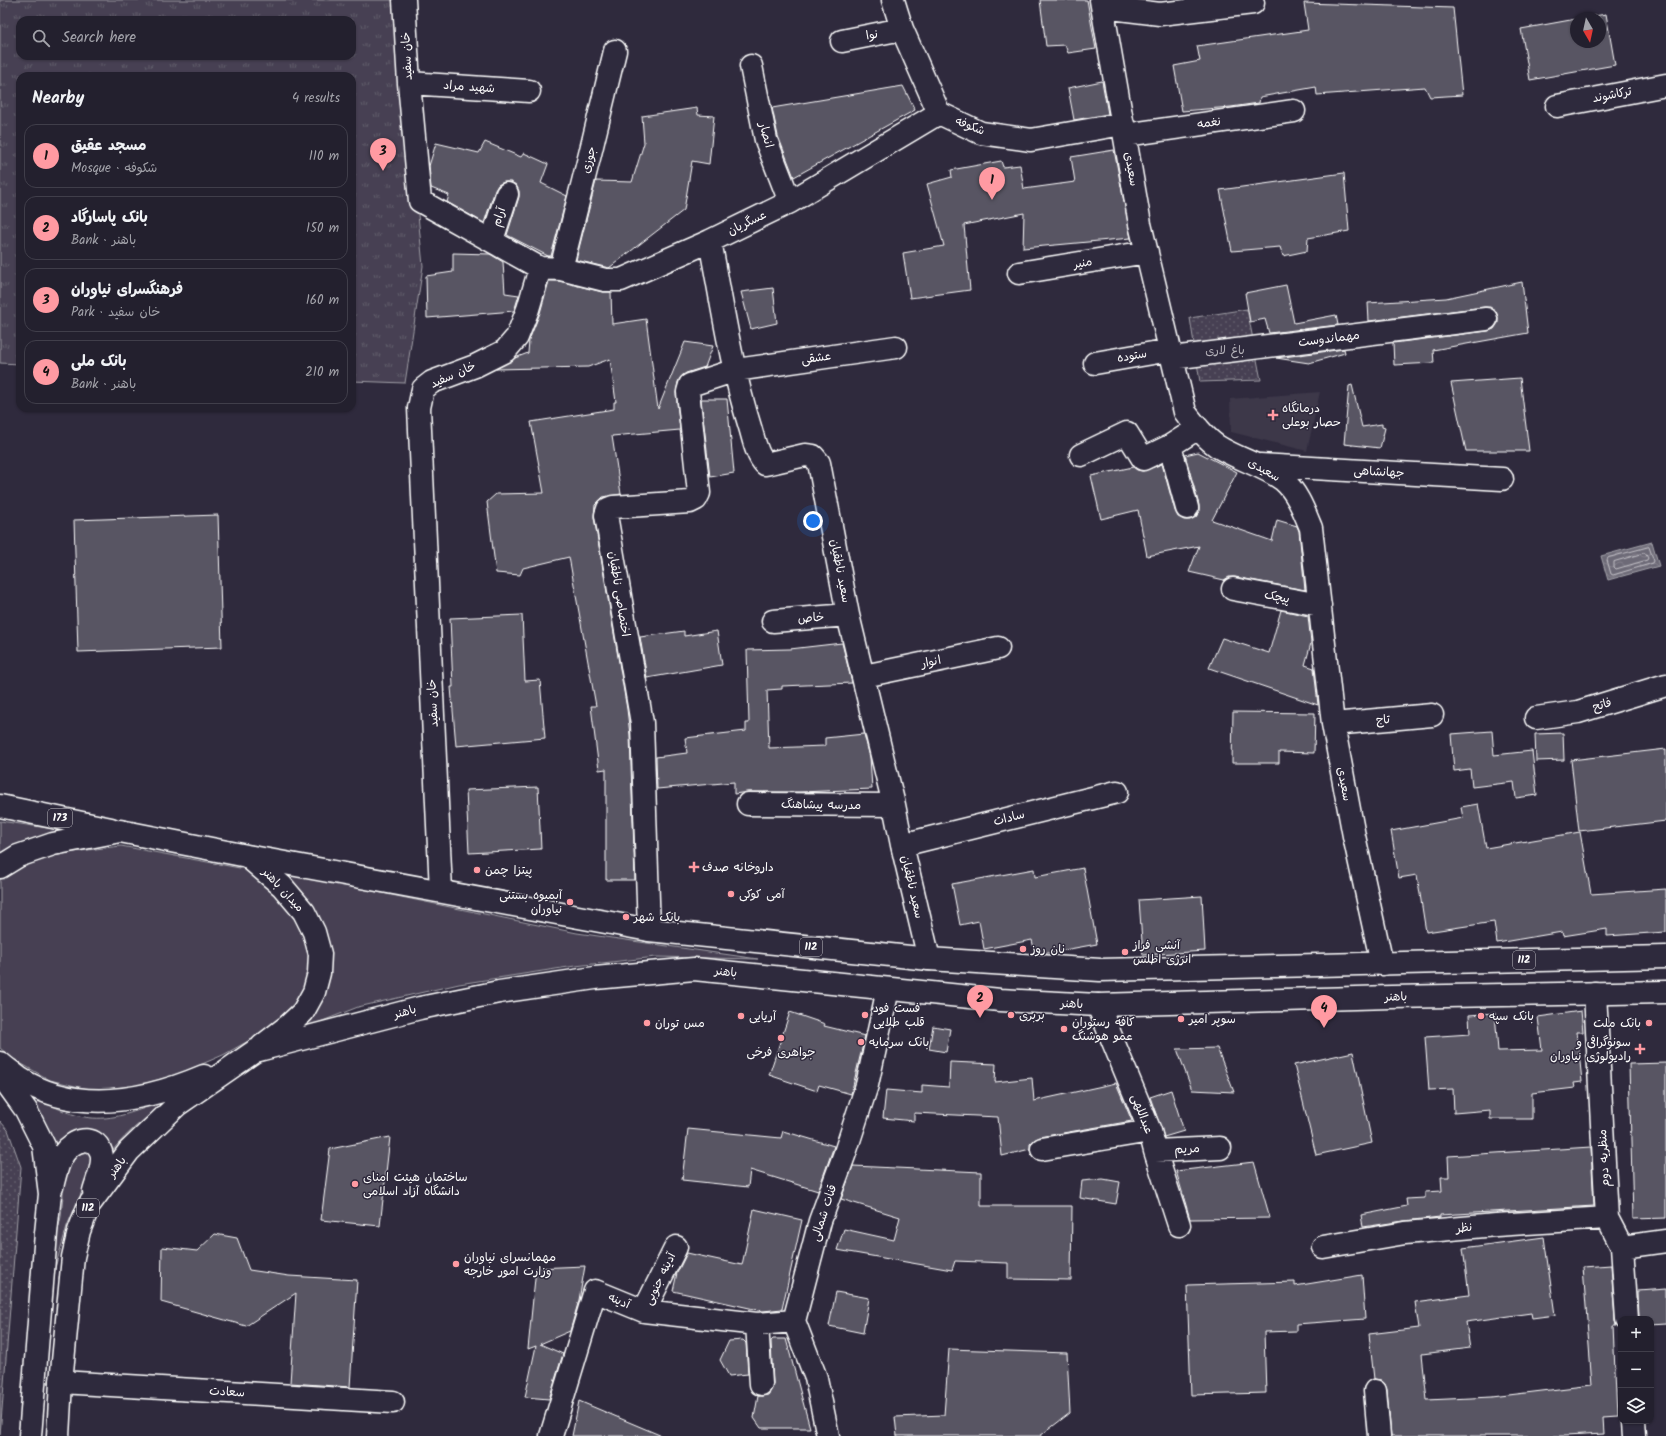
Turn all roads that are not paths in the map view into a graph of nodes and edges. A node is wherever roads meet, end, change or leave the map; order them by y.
1 (404, 0) edge
2 (893, 0) edge
3 (1252, 0) edge
4 (1102, 4) edge
5 (902, 29) junction
6 (842, 41) dead end
7 (615, 51) dead end
8 (751, 66) dead end
9 (409, 83) junction
10 (1666, 85) edge
11 (529, 91) dead end
12 (1557, 106) dead end
13 (1294, 111) dead end
14 (939, 113) junction
15 (1124, 129) junction
16 (507, 194) dead end
17 (790, 202) junction
18 (492, 240) junction
19 (710, 241) junction
20 (1147, 252) junction
21 (550, 269) junction
22 (1019, 273) dead end
23 (1486, 319) dead end
24 (896, 346) dead end
25 (1171, 354) junction
26 (1095, 363) dead end
27 (736, 370) junction
28 (1198, 428) junction
29 (1170, 446) junction
30 (1081, 455) dead end
31 (1257, 465) junction
32 (1502, 479) dead end
33 (1187, 508) dead end
34 (1233, 589) dead end
35 (1320, 605) junction
36 (848, 615) junction
37 (774, 621) dead end
38 (998, 648) dead end
39 (864, 676) junction
40 (1666, 685) edge
41 (1432, 715) dead end
42 (1536, 718) dead end
43 (1333, 724) junction
44 (1117, 792) dead end
45 (748, 804) dead end
46 (0, 806) edge
47 (894, 806) junction
48 (120, 831) junction
49 (902, 845) junction
50 (247, 856) junction
51 (0, 867) edge
52 (441, 891) junction
53 (649, 930) junction
54 (1666, 956) edge
55 (929, 959) junction
56 (1382, 964) junction
57 (888, 989) junction
58 (1666, 992) edge
59 (1595, 993) junction
60 (1098, 1005) junction
61 (255, 1051) junction
62 (0, 1063) edge
63 (0, 1074) edge
64 (1153, 1141) junction
65 (1220, 1148) dead end
66 (1042, 1149) dead end
67 (50, 1194) junction
68 (89, 1205) junction
69 (1607, 1218) junction
70 (1179, 1225) dead end
71 (1666, 1241) edge
72 (676, 1247) dead end
73 (1323, 1247) dead end
74 (1622, 1247) junction
75 (644, 1311) junction
76 (1627, 1316) edge
77 (794, 1321) junction
78 (758, 1324) junction
79 (61, 1382) junction
80 (761, 1384) dead end
81 (1375, 1391) dead end
82 (393, 1402) dead end
83 (1633, 1424) edge
84 (30, 1436) edge
85 (58, 1436) edge
86 (551, 1436) edge
87 (828, 1436) edge
88 (1379, 1436) edge
89 (1634, 1436) edge

1 - 9 street, خان سفید
2 - 5 street
3 - 4 street
4 - 15 street, سعیدی
5 - 6 street, نوا
5 - 14 street
7 - 21 street, جوزی
8 - 17 street, انصار
9 - 11 street, شهید مراد
9 - 18 street, خان سفید
10 - 12 street, ترکاشوند
13 - 15 street, نغمه
14 - 15 street, شکوفه
14 - 17 street, عسگریان
15 - 20 street, سعیدی
16 - 18 street, آرام
17 - 19 street, عسگریان
18 - 21 street, خان سفید
19 - 21 street, عسگریان
19 - 27 street, سعید ناطقیان
20 - 22 street, منیر
20 - 25 street, سعیدی
21 - 52 street, خان سفید
23 - 25 street, مهماندوست
24 - 27 street, عشقی
25 - 26 street, ستوده
25 - 28 street, سعیدی
27 - 36 street, سعید ناطقیان
27 - 53 street, اختصاصی ناطقیان
28 - 29 street
28 - 31 street, سعیدی
29 - 30 street
29 - 33 street
31 - 32 street, جهانشاهی
31 - 35 street, سعیدی
34 - 35 street, پیچک
35 - 43 street, سعیدی
36 - 37 street, خاص
36 - 39 street, سعید ناطقیان
38 - 39 street, انوار
39 - 47 street, سعید ناطقیان
40 - 42 street, فاتح
41 - 43 street, تاج
43 - 56 street, سعیدی
44 - 49 street, سادات
45 - 47 street, مدرسه پیشاهنگ
46 - 48 street, 173
47 - 49 street, سعید ناطقیان
48 - 50 street, میدان باهنر
48 - 51 street, میدان باهنر
49 - 55 street, سعید ناطقیان
50 - 52 street, 112
50 - 61 street, میدان باهنر
52 - 53 street, 112
53 - 55 street, 112
54 - 56 street, 112
55 - 56 street, 112
57 - 60 street, باهنر / 112
57 - 61 street, باهنر / 112
57 - 77 street, قنات شمالى
58 - 59 street, باهنر / 112
59 - 60 street, باهنر / 112
59 - 69 street, منظریه دوم
60 - 64 street, عبداللهی
61 - 62 street, میدان باهنر
61 - 68 street, باهنر / 112
63 - 67 street
64 - 65 street, مریم
64 - 66 street, مریم
64 - 70 street, عبداللهی
67 - 68 street
67 - 84 street
68 - 79 street, باهنر / 112
69 - 73 street, نظر
69 - 74 street, منظریه دوم
71 - 74 street
72 - 75 street, آدینه جنوبی
74 - 76 street, منظریه دوم
75 - 78 street, آدینه
75 - 86 street, آدینه
77 - 78 street, آدینه
77 - 87 street
78 - 80 street
79 - 82 street, سعادت
79 - 85 street, باهنر / 112
81 - 88 street
83 - 89 street

